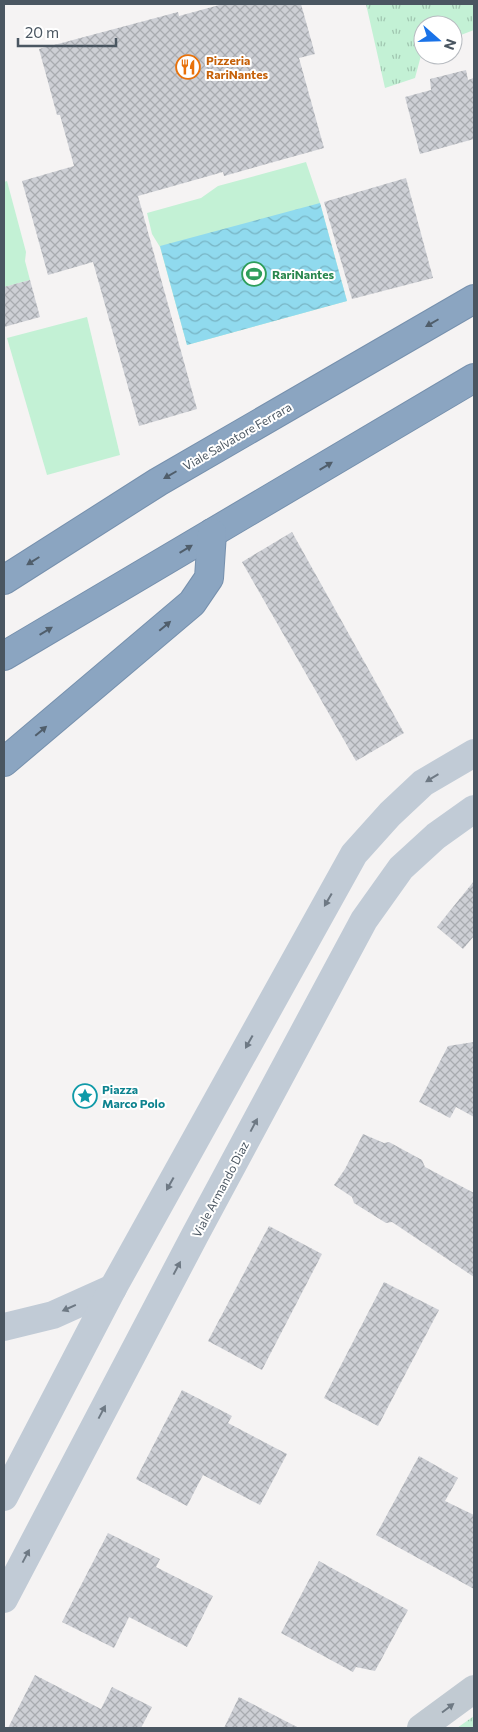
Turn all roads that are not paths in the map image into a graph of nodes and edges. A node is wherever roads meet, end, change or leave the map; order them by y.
1 (474, 299) edge
2 (474, 378) edge
3 (212, 533) junction
4 (4, 580) edge
5 (4, 656) edge
6 (474, 753) edge
7 (4, 762) edge
8 (474, 809) edge
9 (113, 1288) junction
10 (4, 1327) edge
11 (4, 1497) edge
12 (4, 1599) edge
13 (474, 1688) edge
14 (421, 1728) edge

1 -> 4 highway, Viale Salvatore Ferrara
3 -> 2 highway
5 -> 3 highway
7 -> 3 highway
6 -> 9 main road
12 -> 8 main road, Viale Armando Diaz
9 -> 10 main road
9 - 11 main road
14 -> 13 street

